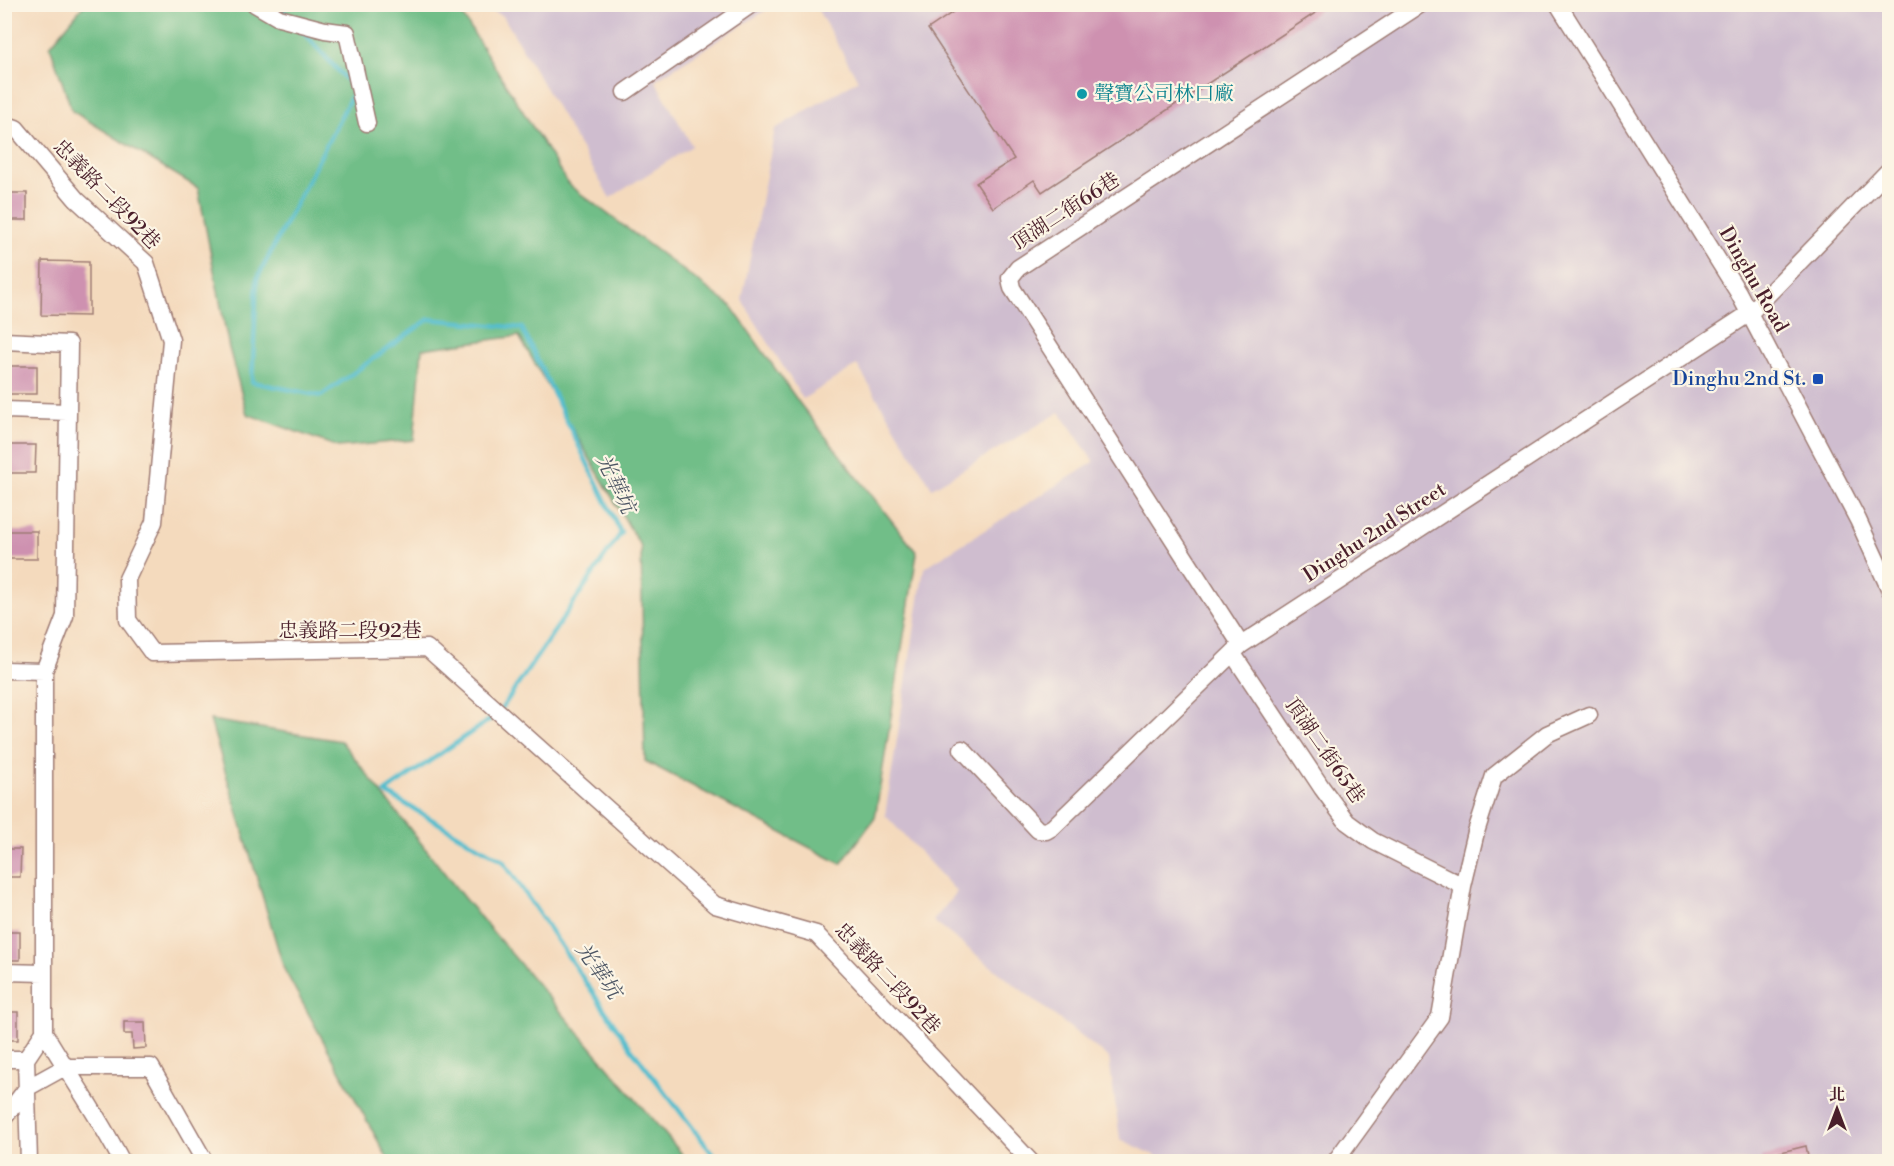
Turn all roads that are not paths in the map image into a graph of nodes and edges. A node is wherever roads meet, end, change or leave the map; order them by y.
1 (255, 4) edge
2 (752, 4) edge
3 (1420, 4) edge
4 (1558, 4) edge
5 (625, 92) dead end
6 (367, 123) dead end
7 (4, 124) edge
8 (1890, 169) edge
9 (1750, 314) junction
10 (4, 340) edge
11 (4, 410) edge
12 (68, 412) junction
13 (1890, 590) edge
14 (1237, 650) junction
15 (4, 670) edge
16 (44, 671) junction
17 (1589, 716) dead end
18 (962, 749) dead end
19 (1463, 886) junction
20 (4, 972) edge
21 (44, 973) junction
22 (44, 1032) junction
23 (4, 1059) edge
24 (26, 1059) junction
25 (65, 1067) junction
26 (27, 1088) junction
27 (4, 1118) edge
28 (29, 1161) edge
29 (122, 1161) edge
30 (206, 1161) edge
31 (1031, 1161) edge
32 (1335, 1161) edge

1 - 6 street
2 - 5 street
3 - 14 street, 頂湖二街66巷
4 - 9 street, Dinghu Road
7 - 31 street, 忠義路二段92巷
8 - 9 street, Dinghu 2nd Street
9 - 13 street, Dinghu Road
9 - 14 street, Dinghu 2nd Street
10 - 12 street
11 - 12 street
12 - 16 street
14 - 18 street, Dinghu 2nd Street
14 - 19 street, 頂湖二街65巷
15 - 16 street
16 - 21 street
17 - 19 street
19 - 32 street
20 - 21 street
21 - 22 street
22 - 24 street
22 - 25 street
23 - 24 street
24 - 26 street
25 - 26 street
25 - 29 street
25 - 30 street
26 - 27 street
26 - 28 street

